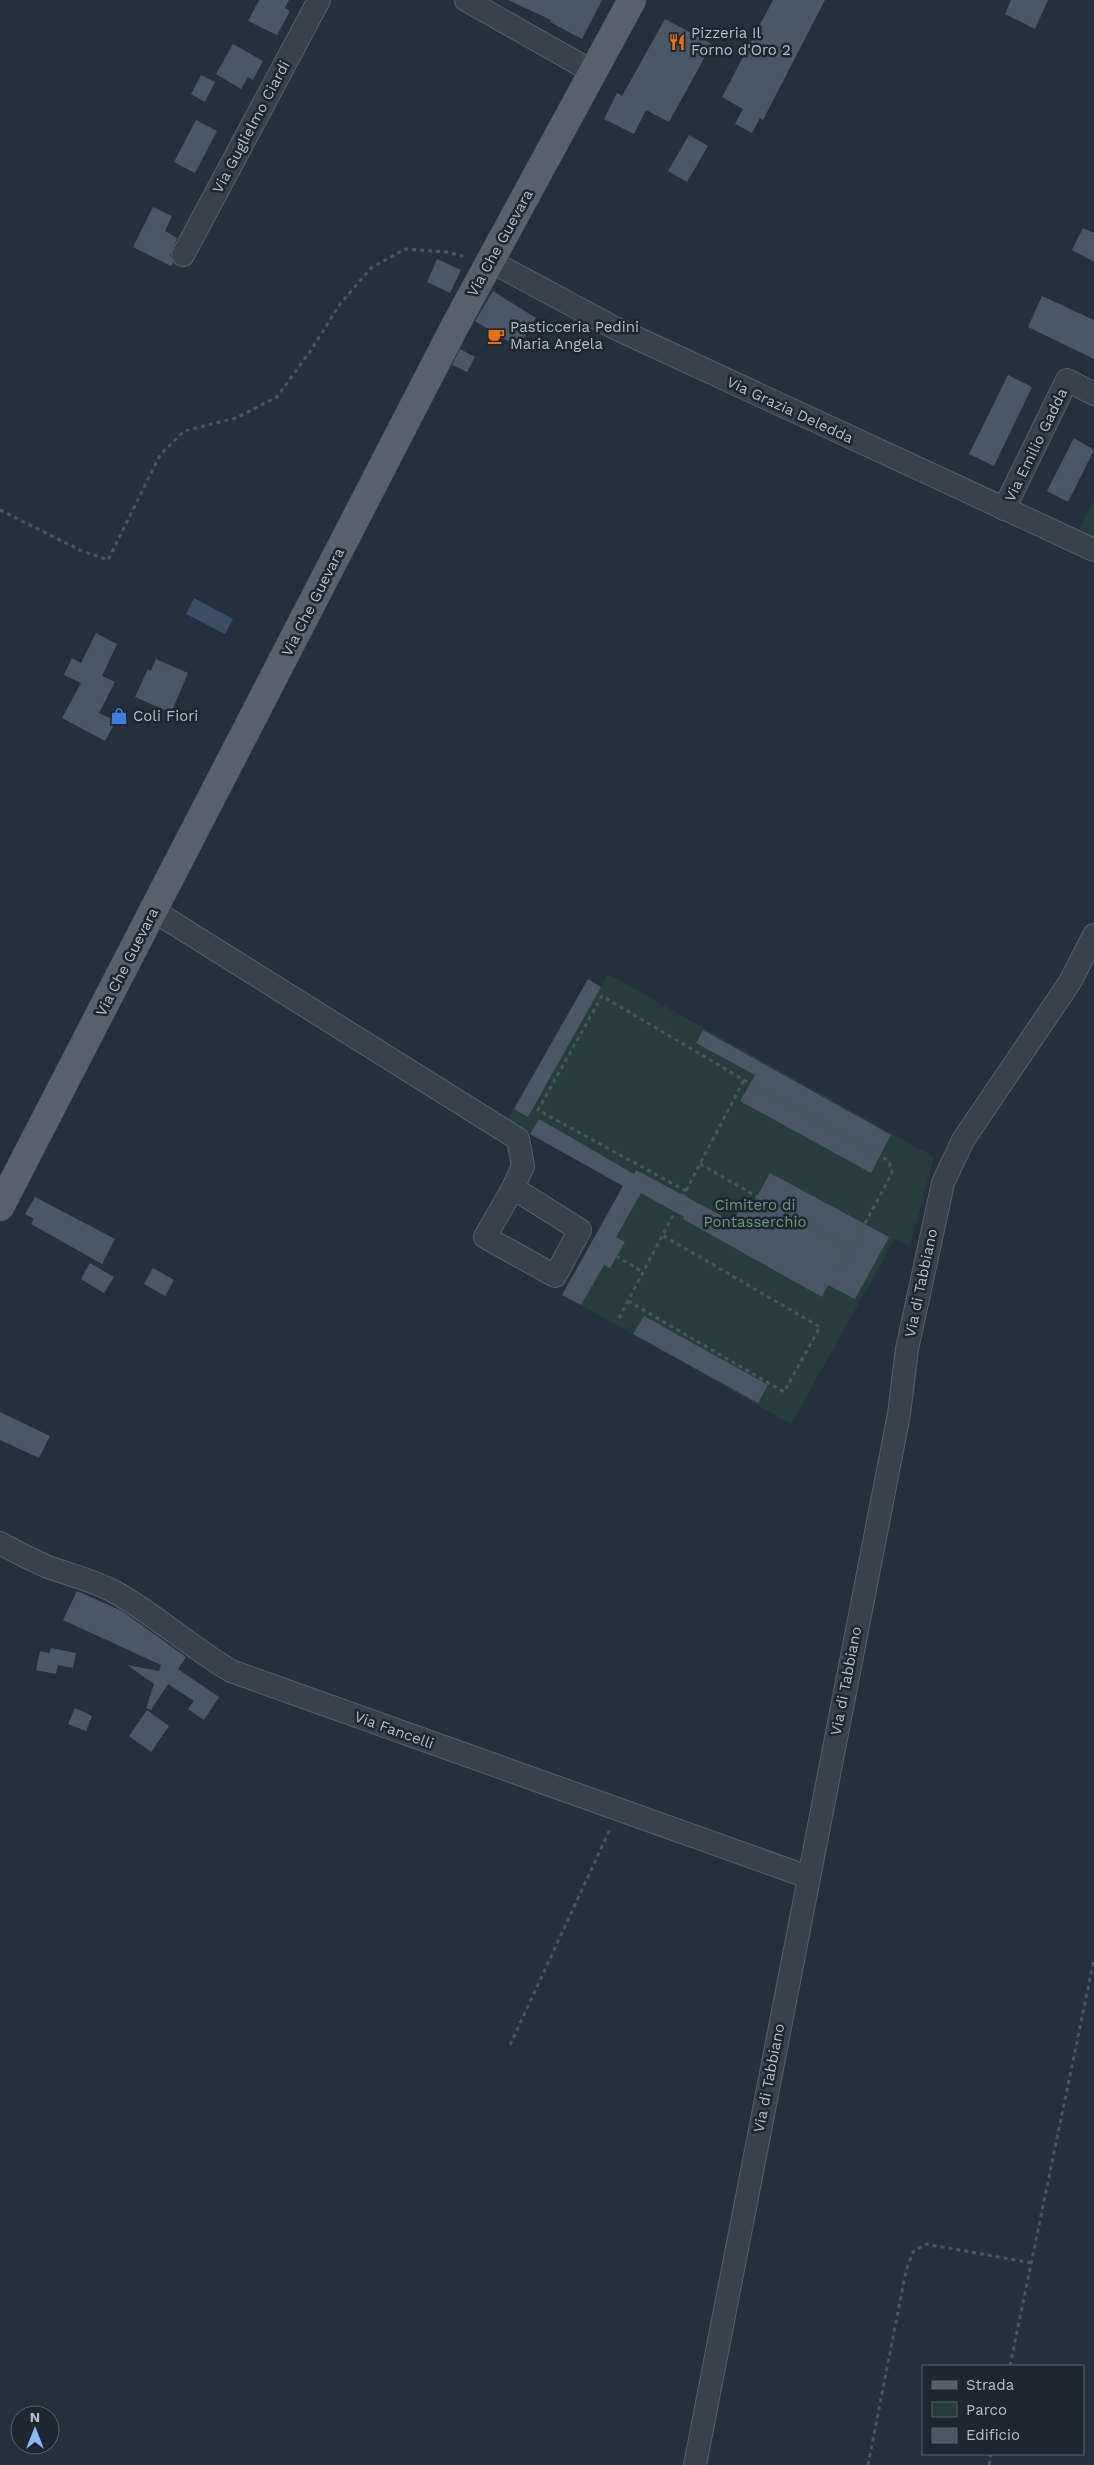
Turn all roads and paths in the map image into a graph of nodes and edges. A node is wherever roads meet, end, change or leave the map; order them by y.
1 (319, 0) edge
2 (466, 0) edge
3 (632, 0) edge
4 (594, 72) junction
5 (183, 255) dead end
6 (490, 261) junction
7 (1094, 394) edge
8 (1004, 509) junction
9 (0, 510) edge
10 (1094, 550) edge
11 (154, 911) junction
12 (1093, 940) edge
13 (744, 1080) junction
14 (700, 1164) junction
15 (513, 1188) dead end
16 (686, 1191) junction
17 (0, 1207) edge
18 (662, 1235) junction
19 (851, 1250) junction
20 (616, 1256) dead end
21 (643, 1272) junction
22 (839, 1272) dead end
23 (628, 1301) junction
24 (619, 1318) dead end
25 (0, 1543) edge
26 (617, 1810) junction
27 (808, 1877) junction
28 (1094, 1959) edge
29 (510, 2045) dead end
30 (1032, 2263) junction
31 (1010, 2365) edge
32 (695, 2465) edge
33 (868, 2465) edge

1 - 5 street, Via Guglielmo Ciardi
2 - 4 street
3 - 4 main road, Via Che Guevara
4 - 6 main road, Via Che Guevara
6 - 8 street, Via Grazia Deledda
6 - 9 path
6 - 11 main road, Via Che Guevara
7 - 8 street, Via Emilio Gadda
8 - 10 street, Via Grazia Deledda
11 - 15 street
11 - 17 main road, Via Che Guevara
12 - 27 street, Via di Tabbiano
13 - 14 path
13 - 16 path
13 - 19 path
14 - 16 path
14 - 19 path
16 - 18 path
18 - 21 path
18 - 23 path
19 - 22 path
20 - 21 path
21 - 23 path
23 - 24 path
25 - 26 street, Via Fancelli
26 - 27 street, Via Fancelli
26 - 29 path
27 - 32 street, Via di Tabbiano
28 - 30 path
30 - 31 path
30 - 33 path

